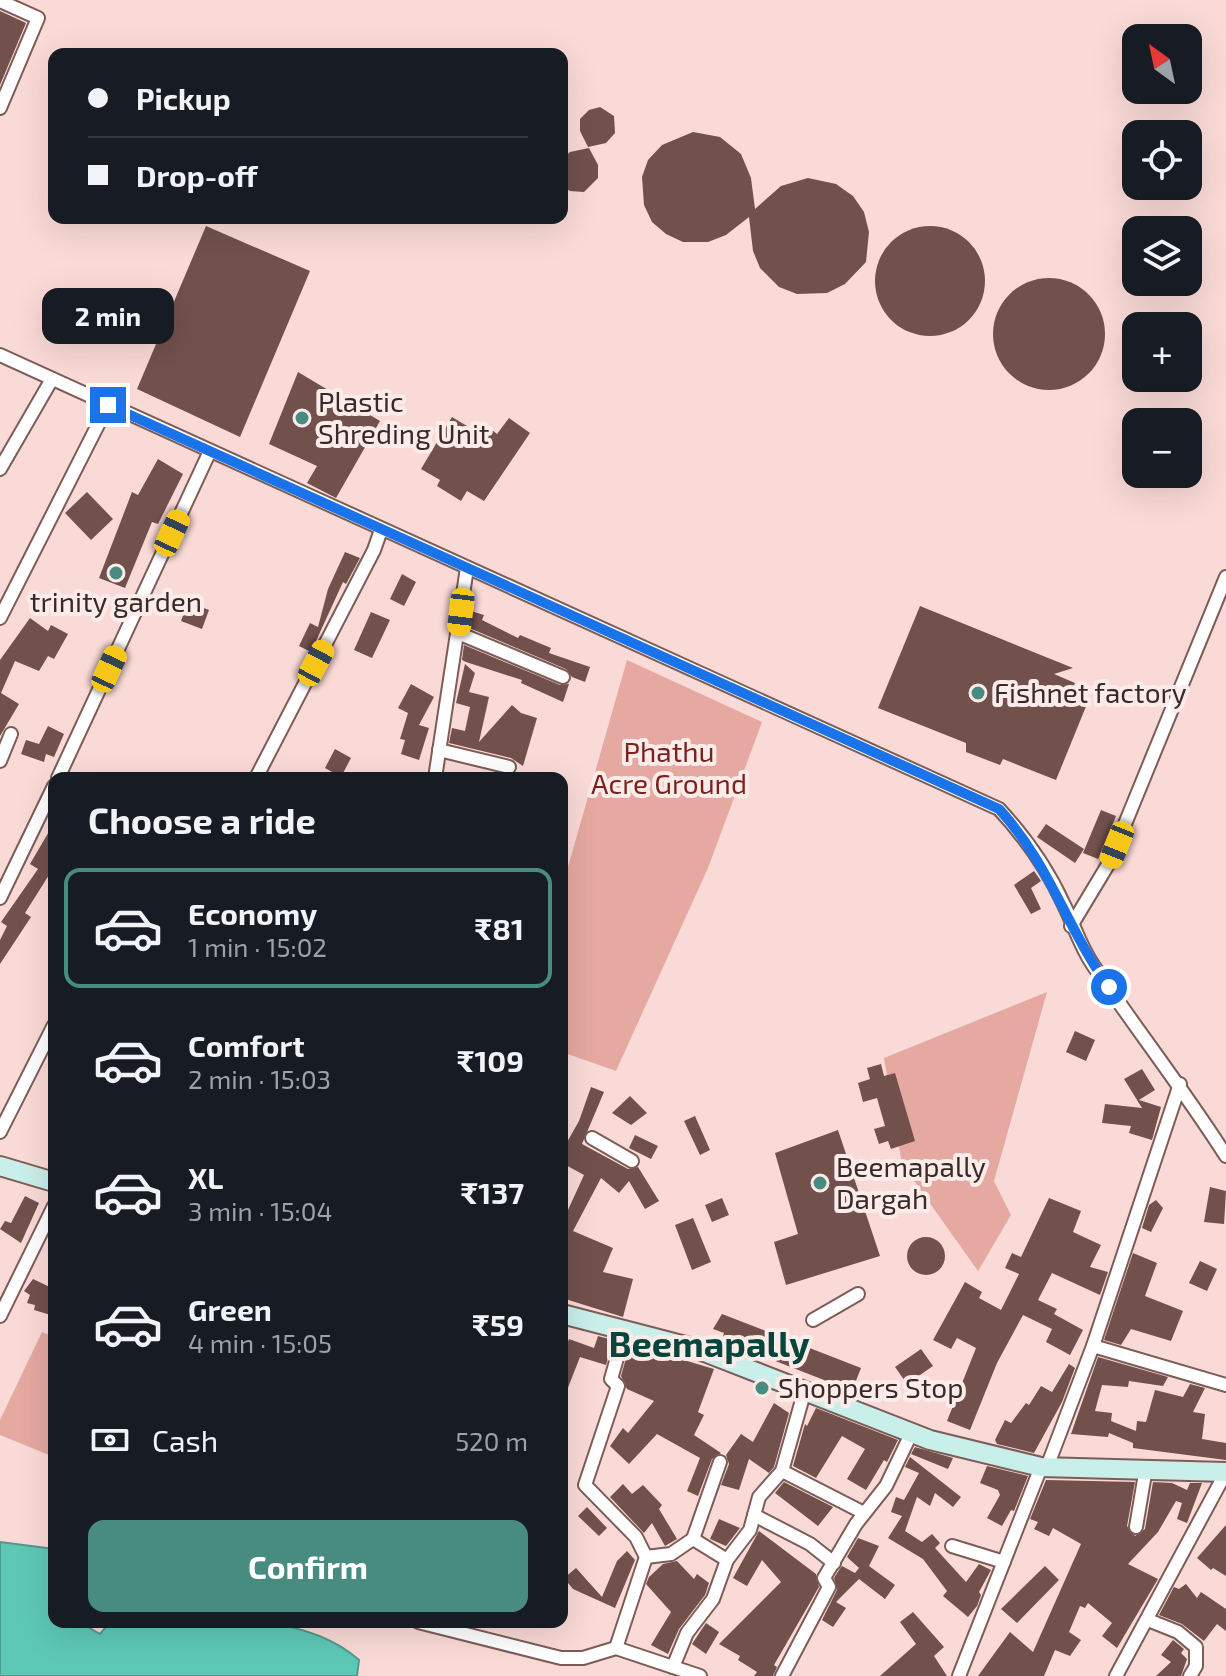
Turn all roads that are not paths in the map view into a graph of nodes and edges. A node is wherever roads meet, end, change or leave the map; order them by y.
1 (0, 1) edge
2 (0, 108) edge
3 (0, 355) edge
4 (52, 379) junction
5 (108, 405) junction
6 (210, 451) junction
7 (0, 469) edge
8 (381, 530) junction
9 (467, 568) junction
10 (1226, 577) edge
11 (0, 618) edge
12 (458, 633) junction
13 (563, 677) dead end
14 (11, 734) dead end
15 (439, 750) junction
16 (0, 761) edge
17 (509, 767) dead end
18 (61, 772) edge
19 (259, 772) edge
20 (436, 772) edge
21 (48, 797) edge
22 (6, 874) edge
23 (0, 898) edge
24 (1071, 926) junction
25 (48, 1037) edge
26 (1180, 1084) junction
27 (0, 1132) edge
28 (592, 1138) dead end
29 (1226, 1156) edge
30 (632, 1161) dead end
31 (0, 1166) edge
32 (48, 1180) edge
33 (48, 1218) edge
34 (858, 1294) dead end
35 (0, 1316) edge
36 (568, 1316) edge
37 (813, 1320) dead end
38 (625, 1330) junction
39 (1093, 1346) junction
40 (1226, 1385) edge
41 (804, 1393) junction
42 (911, 1434) junction
43 (720, 1462) dead end
44 (1044, 1467) junction
45 (1146, 1468) junction
46 (782, 1471) junction
47 (1226, 1472) edge
48 (864, 1513) junction
49 (754, 1515) junction
50 (1136, 1527) dead end
51 (693, 1539) junction
52 (952, 1546) dead end
53 (646, 1557) junction
54 (727, 1560) junction
55 (1004, 1562) junction
56 (834, 1563) junction
57 (1148, 1620) junction
58 (442, 1628) edge
59 (616, 1648) junction
60 (673, 1667) junction
61 (700, 1676) edge
62 (782, 1676) edge
63 (959, 1676) edge
64 (1116, 1676) edge
65 (1190, 1676) edge

1 - 2 street
3 - 4 street
4 - 5 street
4 - 7 street
5 - 6 street
5 - 11 street
6 - 8 street
6 - 18 street
8 - 9 street
8 - 19 street
9 - 12 street
9 - 24 street
10 - 24 street
12 - 13 street
12 - 15 street
14 - 16 street
15 - 17 street
15 - 20 street
21 - 22 street
22 - 23 street
24 - 26 street
25 - 27 street
26 - 29 street
26 - 39 street
28 - 30 street
31 - 32 main road
33 - 35 street
34 - 37 street
36 - 38 main road
38 - 41 main road
38 - 53 street
39 - 40 street
39 - 44 street
41 - 42 main road
41 - 46 street
42 - 44 main road
42 - 48 street
43 - 51 street
44 - 45 main road
44 - 55 street
45 - 47 main road
45 - 50 street
46 - 48 street
46 - 49 street
47 - 57 street
48 - 56 street
49 - 54 street
49 - 56 street
51 - 53 street
51 - 54 street
52 - 55 street
53 - 59 street
54 - 60 street
55 - 63 street
56 - 62 street
57 - 64 street
57 - 65 street
58 - 59 street
59 - 60 street
60 - 61 street

